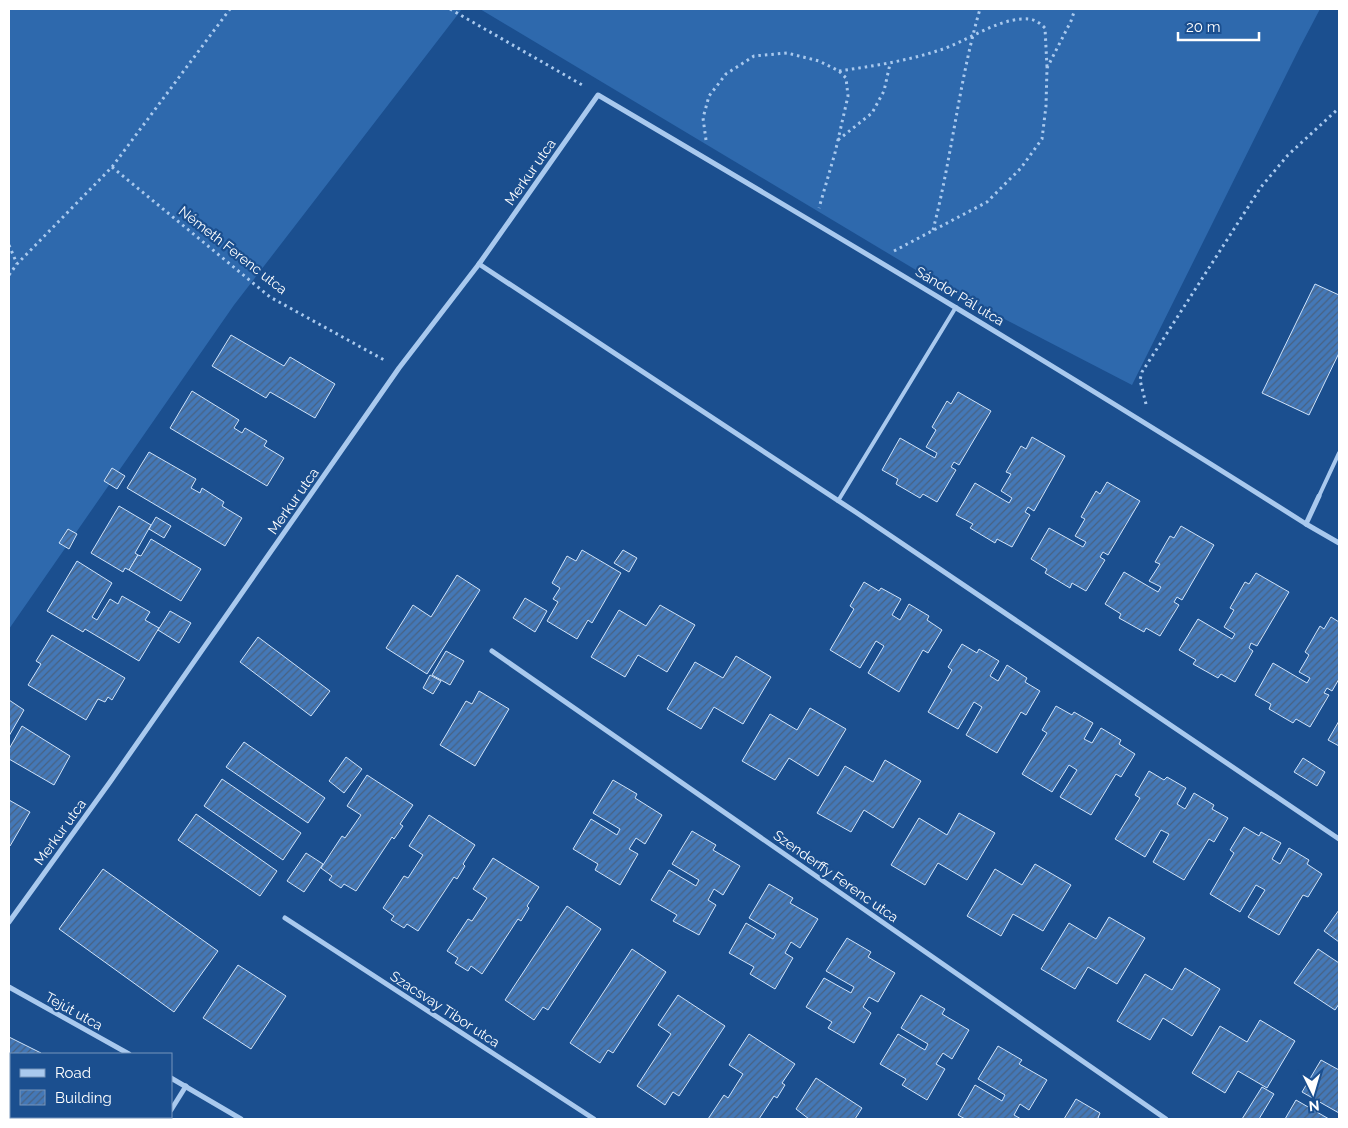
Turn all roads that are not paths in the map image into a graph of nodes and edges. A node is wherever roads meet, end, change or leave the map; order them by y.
1 (598, 95) joint
2 (479, 264) junction
3 (956, 307) junction
4 (1339, 453) edge
5 (1319, 496) joint
6 (838, 501) junction
7 (1306, 524) junction
8 (1339, 543) edge
9 (492, 651) dead end
10 (1339, 839) edge
11 (285, 918) dead end
12 (9, 922) edge
13 (9, 987) edge
14 (127, 1053) edge
15 (172, 1079) edge
16 (186, 1086) junction
17 (172, 1108) edge
18 (241, 1119) edge
19 (594, 1119) edge
20 (1166, 1119) edge

1 - 2 street, Merkur utca
1 - 3 street, Sándor Pál utca
2 - 6 street
2 - 12 street, Merkur utca
3 - 6 lane
3 - 7 street, Sándor Pál utca
4 - 5 lane
5 - 7 street
6 - 10 street
7 - 8 street, Sándor Pál utca
9 - 20 street, Szenderffy Ferenc utca
11 - 19 street, Szacsvay Tibor utca
13 - 14 street, Tejút utca
15 - 16 street
16 - 17 street
16 - 18 street

